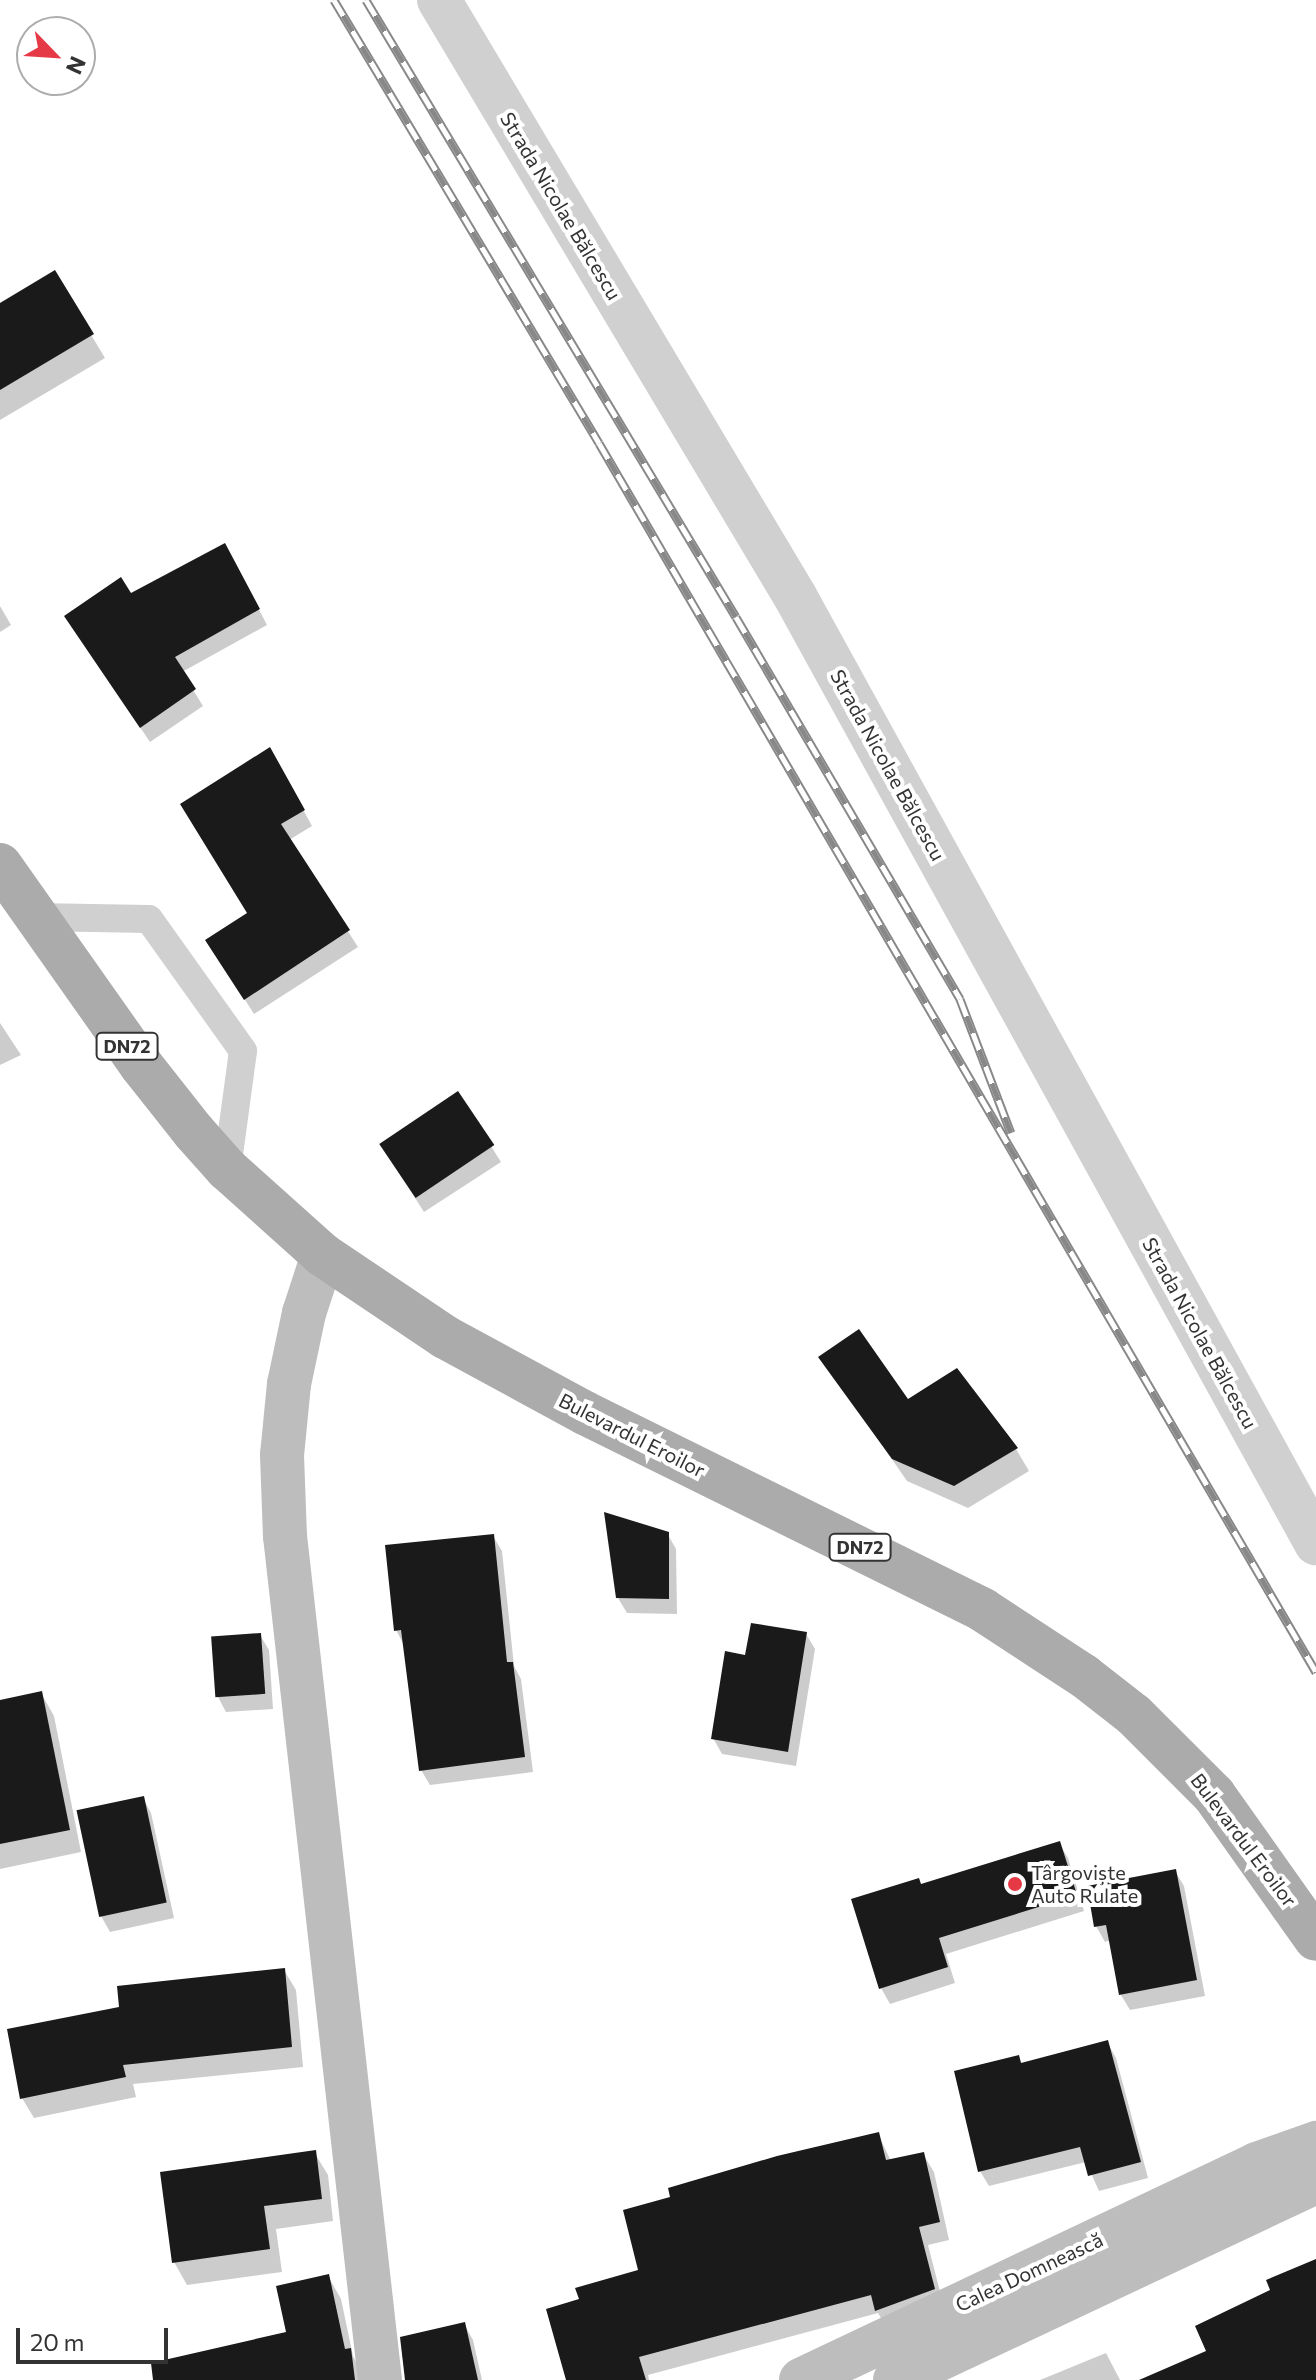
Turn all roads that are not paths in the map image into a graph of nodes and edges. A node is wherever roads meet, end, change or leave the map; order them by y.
1 (439, 0) edge
2 (0, 865) edge
3 (35, 917) junction
4 (227, 1169) junction
5 (323, 1255) junction
6 (1316, 1543) edge
7 (1316, 1939) edge
8 (1316, 2143) edge
9 (1316, 2182) edge
10 (380, 2380) edge
11 (801, 2380) edge
12 (895, 2380) edge

1 - 6 street, Strada Nicolae Bălcescu
2 - 3 main road, Bulevardul Eroilor / DN72
3 - 4 main road, Bulevardul Eroilor / DN72
3 - 4 lane
4 - 5 main road, Bulevardul Eroilor / DN72
5 - 7 main road, Bulevardul Eroilor / DN72
5 - 10 street
8 - 11 street, Calea Domnească
9 - 12 street, Calea Domnească

